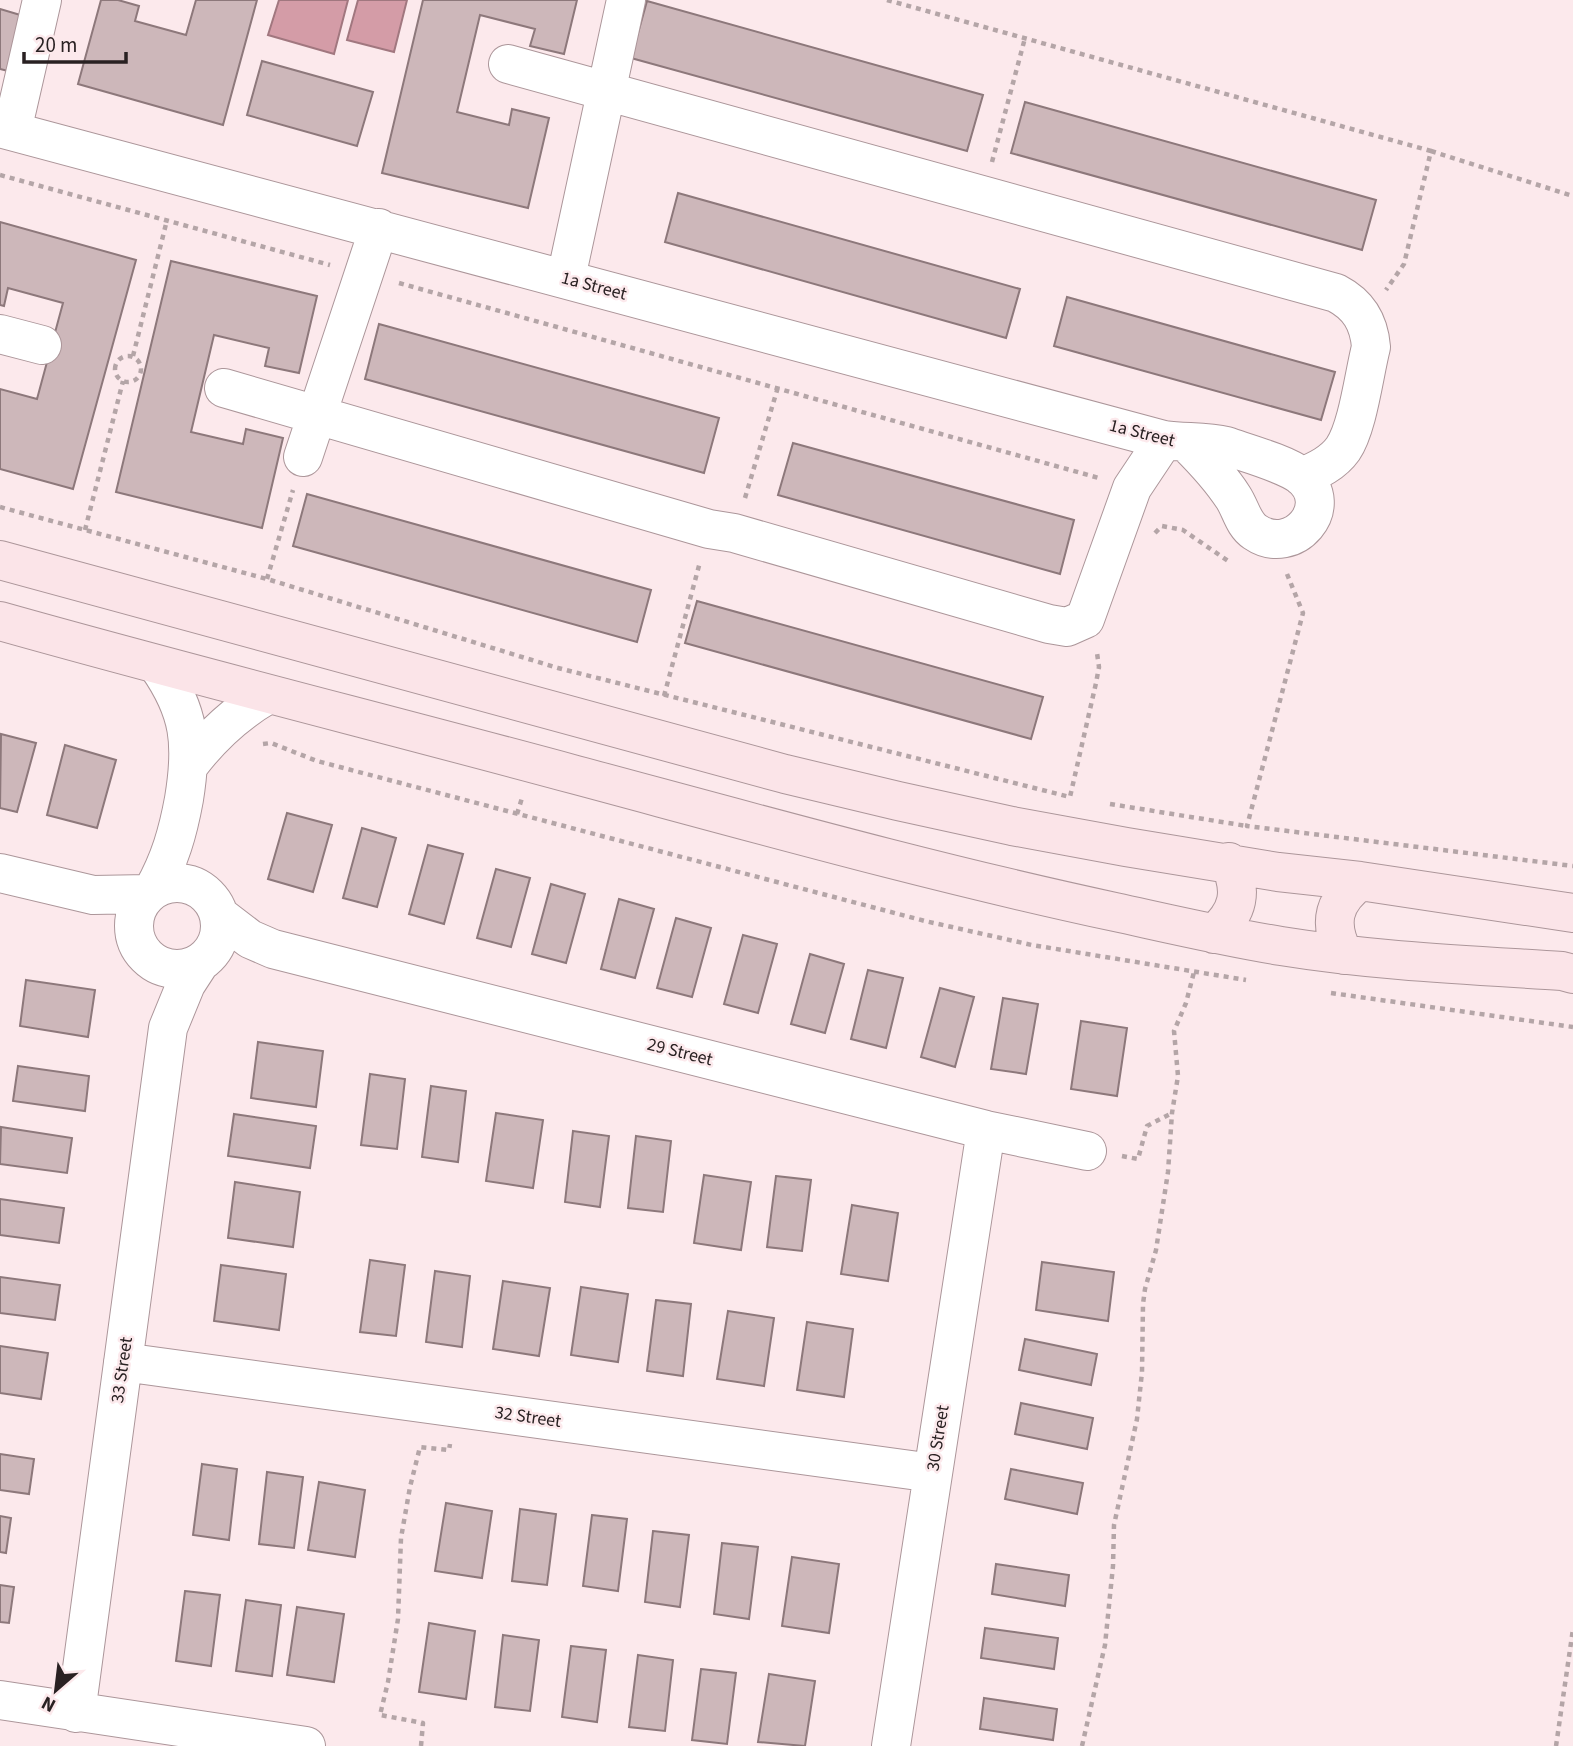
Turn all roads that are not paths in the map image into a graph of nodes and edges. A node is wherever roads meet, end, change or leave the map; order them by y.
1 (42, 0) edge
2 (626, 0) edge
3 (508, 64) dead end
4 (605, 91) junction
5 (6, 130) edge
6 (379, 228) junction
7 (566, 278) junction
8 (0, 334) edge
9 (42, 345) dead end
10 (224, 388) dead end
11 (317, 414) junction
12 (1176, 442) junction
13 (303, 457) road end
14 (1302, 477) junction
15 (0, 560) edge
16 (0, 621) edge
17 (158, 666) junction
18 (267, 695) junction
19 (190, 764) junction
20 (178, 831) junction
21 (1229, 862) junction
22 (0, 873) edge
23 (1360, 881) junction
24 (75, 892) junction
25 (150, 892) junction
26 (211, 903) junction
27 (1573, 913) edge
28 (1213, 934) junction
29 (142, 944) junction
30 (273, 949) junction
31 (1345, 955) junction
32 (203, 961) junction
33 (1573, 974) edge
34 (167, 1028) junction
35 (986, 1130) junction
36 (1087, 1151) road end
37 (123, 1362) junction
38 (933, 1473) junction
39 (0, 1700) edge
40 (76, 1713) junction
41 (306, 1746) edge
42 (891, 1746) edge

1 - 5 street
2 - 4 street
3 - 4 street
4 - 7 street
4 - 14 street
5 - 6 street, 1a Street
6 - 7 street, 1a Street
6 - 11 street
7 - 12 street, 1a Street
8 - 9 street
10 - 11 street
11 - 12 street
11 - 13 street
12 - 14 street, 1a Street
12 - 14 street, 1a Street
15 - 21 street
16 - 17 street
17 - 18 street
17 - 19 street
18 - 19 street
18 - 28 street
19 - 20 street
20 - 25 street
20 - 26 street
21 - 23 street
21 - 28 street
22 - 24 street
23 - 27 street
23 - 31 street
24 - 25 street
24 - 29 street
25 - 26 street
25 - 29 street
26 - 30 street, 29 Street
26 - 32 street
28 - 31 street
29 - 32 street
29 - 34 street, 33 Street
30 - 32 street, 29 Street
30 - 35 street, 29 Street
31 - 33 street
32 - 34 street, 33 Street
34 - 37 street, 33 Street
35 - 36 street, 29 Street
35 - 38 street, 30 Street
37 - 38 street, 32 Street
37 - 40 street, 33 Street
38 - 42 street, 30 Street
39 - 40 street
40 - 41 street

